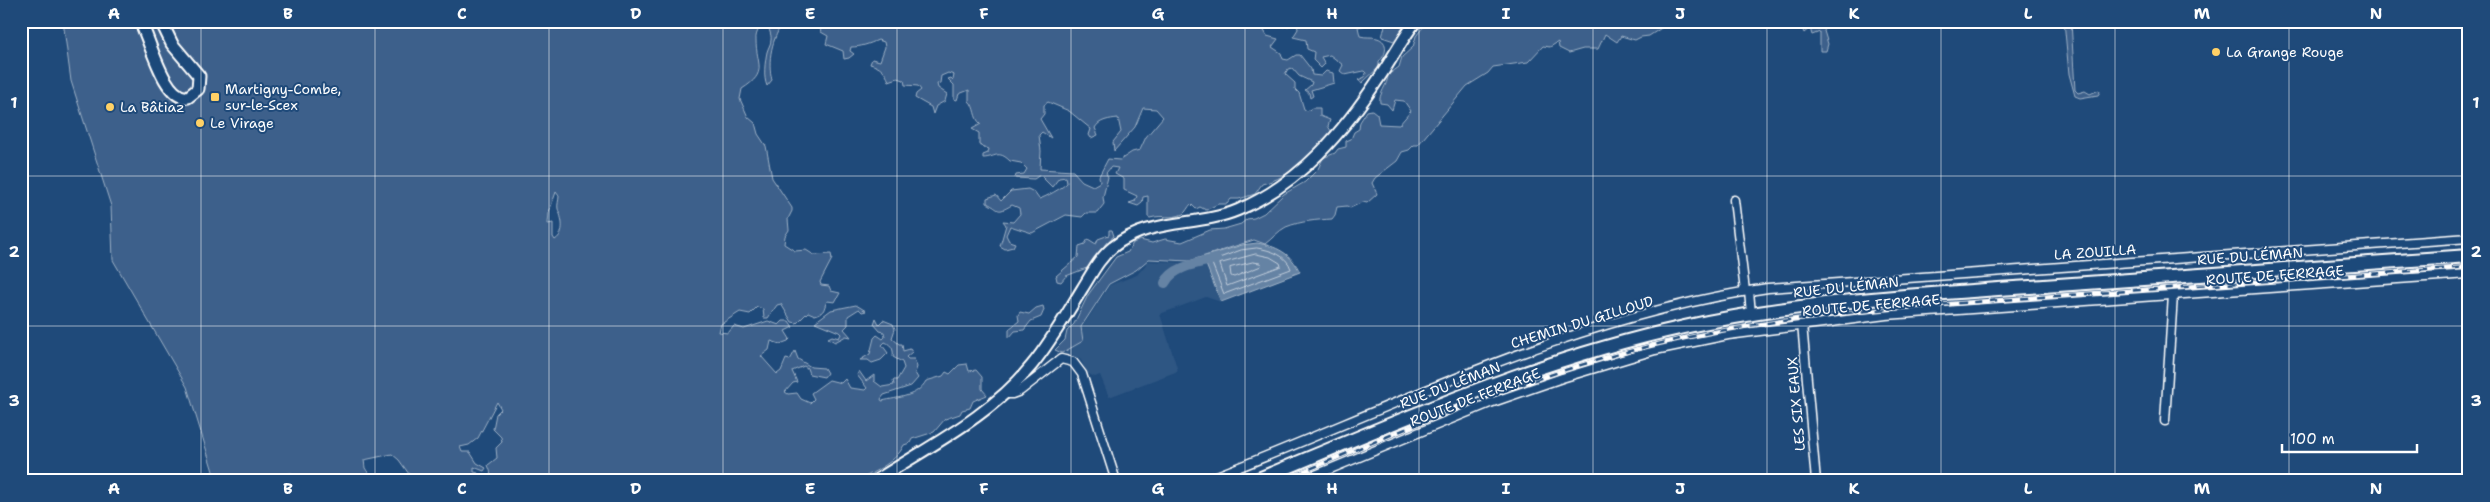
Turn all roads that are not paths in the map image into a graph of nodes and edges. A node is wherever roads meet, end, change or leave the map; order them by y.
1 (140, 21) edge
2 (162, 21) edge
3 (1416, 21) edge
4 (1734, 200) dead end
5 (2469, 238) edge
6 (2469, 256) edge
7 (2469, 274) edge
8 (1747, 291) junction
9 (2173, 295) junction
10 (1752, 314) junction
11 (1802, 324) junction
12 (1006, 394) junction
13 (2165, 421) dead end
14 (1320, 477) edge
15 (875, 481) edge
16 (1116, 481) edge
17 (1204, 481) edge
18 (1254, 481) edge
19 (1301, 481) edge
20 (1816, 481) edge

1 - 2 main road
3 - 12 street
4 - 8 street
5 - 8 street, LA ZOUILLA
6 - 10 main road, RUE DU LÉMAN
7 - 9 street, ROUTE DE FERRAGE
8 - 10 street
8 - 17 street, CHEMIN DU GILLOUD
9 - 11 street, ROUTE DE FERRAGE
9 - 13 street
10 - 18 main road, RUE DU LÉMAN
11 - 14 street, ROUTE DE FERRAGE
11 - 20 street, LES SIX EAUX
12 - 15 street
12 - 16 street
14 - 19 street, ROUTE DE FERRAGE

